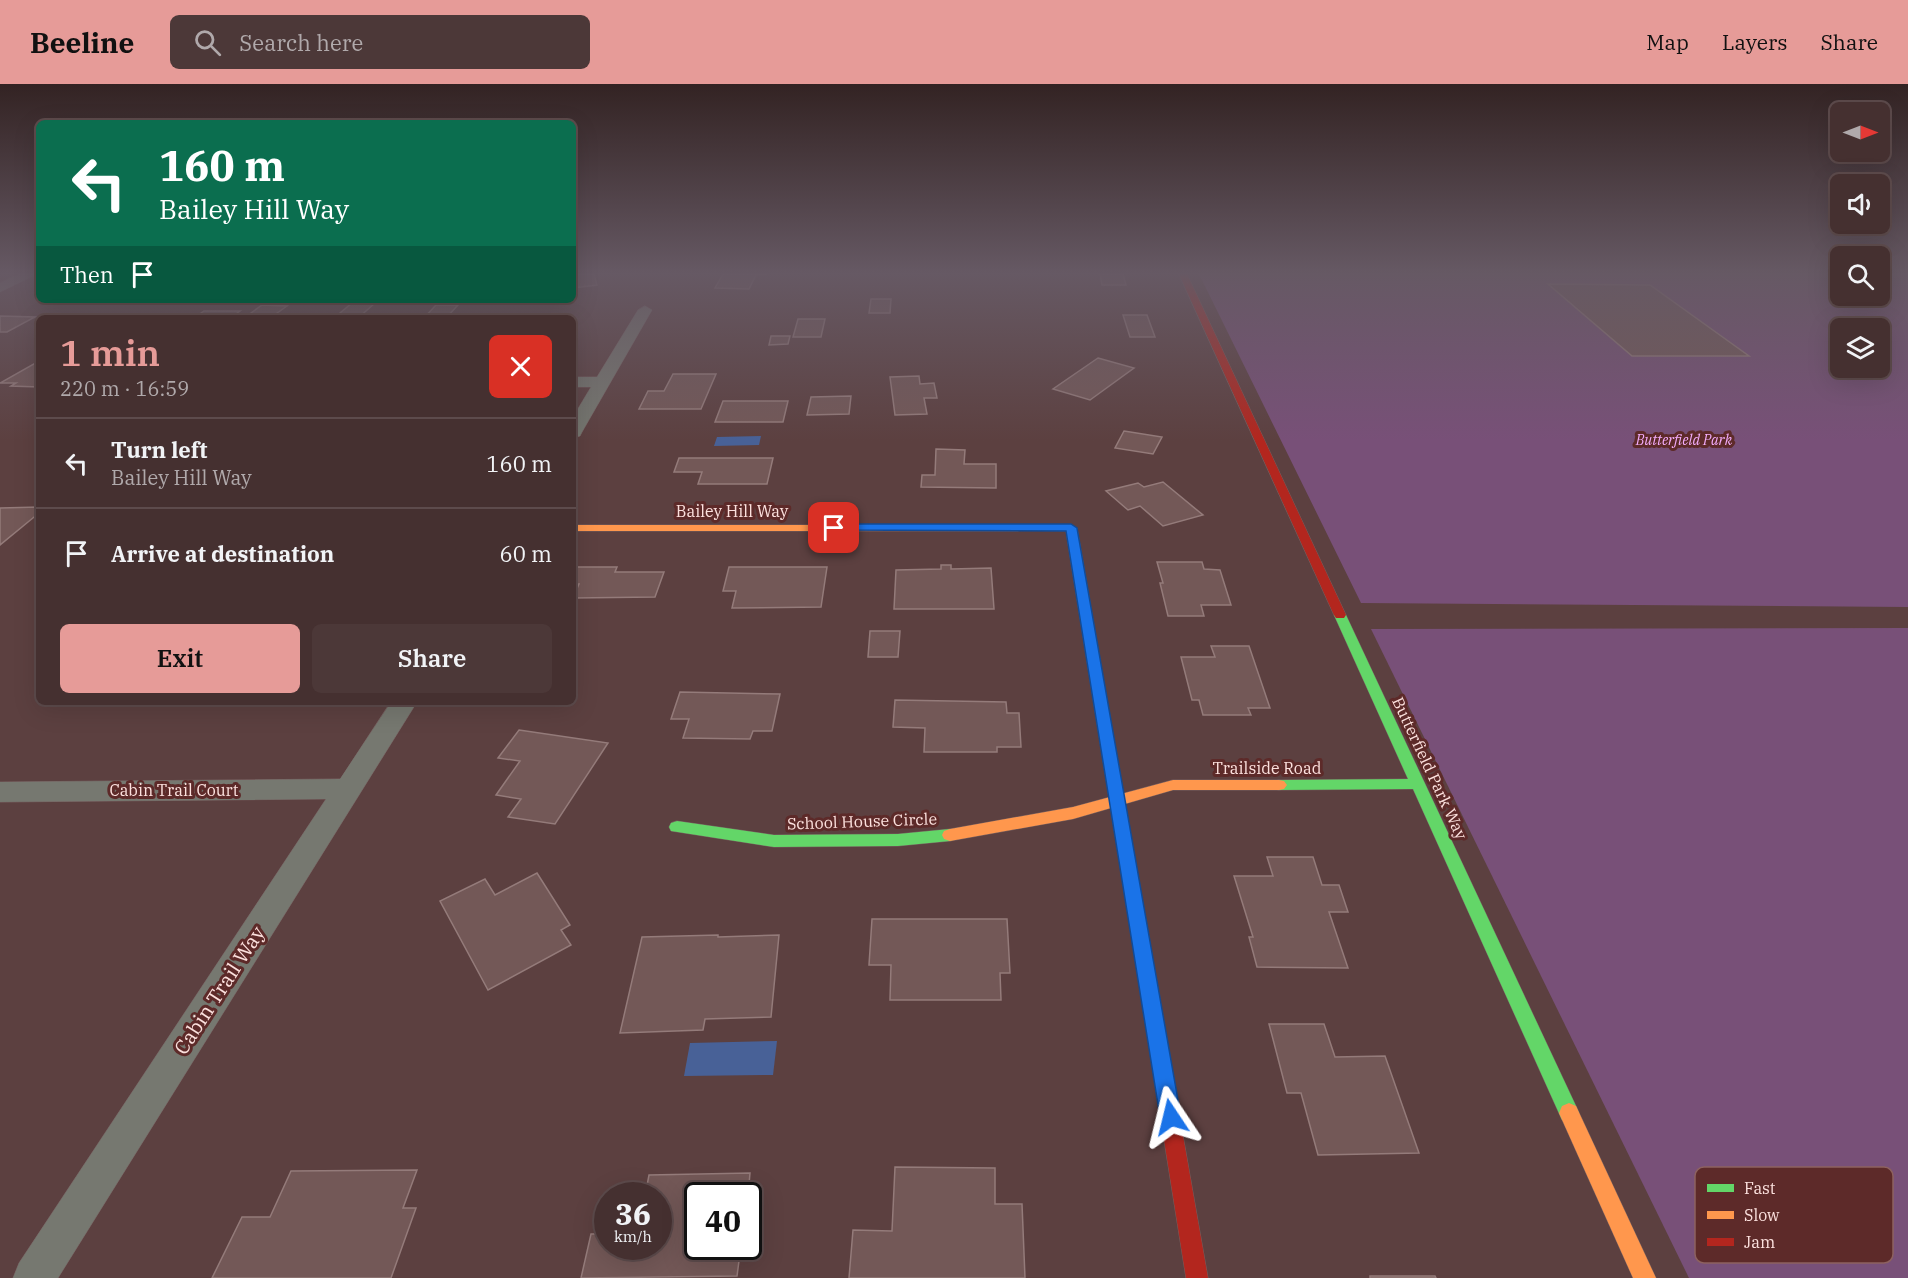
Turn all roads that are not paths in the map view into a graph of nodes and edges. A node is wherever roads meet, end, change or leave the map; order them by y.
1 (633, 330) edge
2 (1208, 330) edge
3 (576, 382) edge
4 (603, 382) junction
5 (576, 427) edge
6 (576, 528) edge
7 (402, 705) edge
8 (1419, 784) junction
9 (348, 789) junction
10 (0, 792) edge
11 (1118, 800) junction
12 (677, 827) dead end
13 (34, 1278) edge
14 (1197, 1278) edge
15 (1645, 1278) edge

1 - 4 street
2 - 8 street, Butterfield Park Way
3 - 4 street
4 - 5 street
6 - 11 street, Bailey Hill Way
7 - 9 street, Cabin Trail Way
8 - 11 street, Trailside Road
8 - 15 street, Butterfield Park Way
9 - 10 street, Cabin Trail Court
9 - 13 street, Cabin Trail Way
11 - 12 street, School House Circle
11 - 14 street

